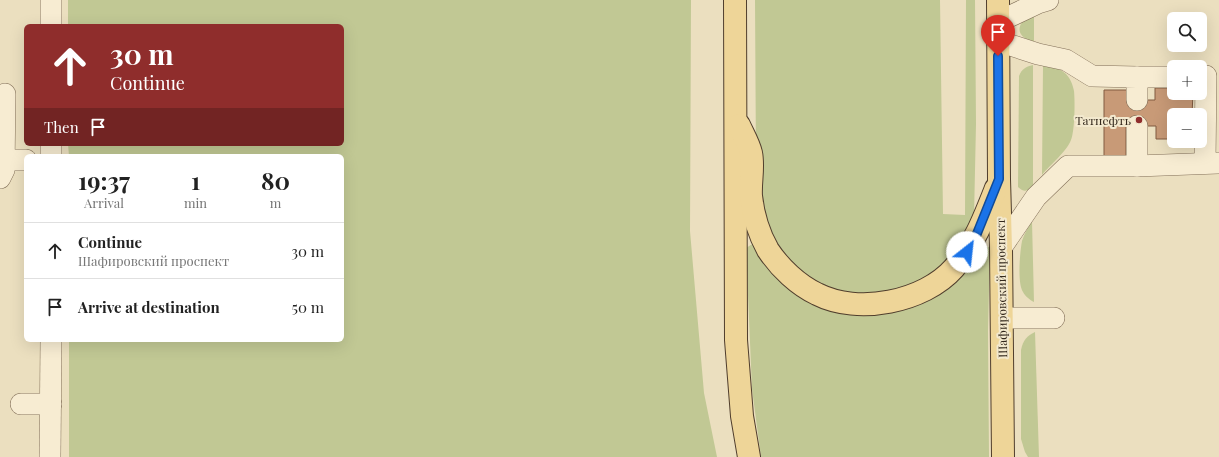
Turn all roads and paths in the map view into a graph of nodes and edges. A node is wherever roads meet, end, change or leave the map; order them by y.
1 (51, 0) edge
2 (735, 0) edge
3 (998, 0) edge
4 (1048, 0) edge
5 (51, 24) edge
6 (998, 31) junction
7 (1167, 76) edge
8 (1137, 77) junction
9 (1207, 90) edge
10 (4, 94) dead end
11 (1137, 100) dead end
12 (735, 115) junction
13 (1137, 126) dead end
14 (24, 161) edge
15 (1212, 163) edge
16 (1137, 166) junction
17 (2, 169) edge
18 (999, 179) junction
19 (1002, 248) junction
20 (1002, 318) junction
21 (1054, 318) dead end
22 (51, 342) edge
23 (21, 404) dead end
24 (51, 404) junction
25 (1007, 451) edge
26 (50, 457) edge
27 (750, 457) edge

1 - 5 street
2 - 12 main road
3 - 6 main road, Шафировский проспект
4 - 6 street
6 - 8 street
6 - 18 main road, Шафировский проспект
7 - 8 street
8 - 11 street
9 - 15 street
10 - 17 street
12 - 18 main road
12 - 27 main road
13 - 16 street
14 - 17 street
15 - 16 street
16 - 19 street
18 - 19 main road, Шафировский проспект
19 - 20 main road, Шафировский проспект
20 - 21 street
20 - 25 main road, Шафировский проспект
22 - 24 street
23 - 24 street
24 - 26 street

